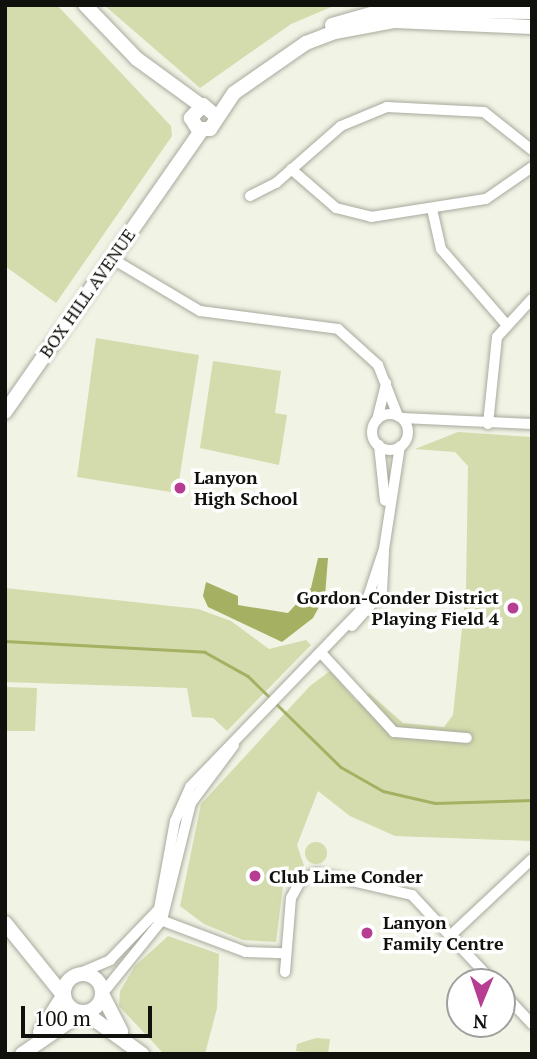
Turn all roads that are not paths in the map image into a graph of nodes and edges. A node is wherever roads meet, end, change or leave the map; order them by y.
1 (85, 5) edge
2 (442, 11) edge
3 (532, 12) edge
4 (532, 27) edge
5 (201, 115) junction
6 (532, 150) edge
7 (532, 167) edge
8 (292, 169) junction
9 (250, 196) dead end
10 (432, 209) junction
11 (111, 258) junction
12 (532, 299) edge
13 (505, 323) junction
14 (386, 382) junction
15 (5, 412) edge
16 (400, 417) junction
17 (377, 420) junction
18 (444, 422) junction
19 (488, 424) junction
20 (532, 424) edge
21 (403, 443) junction
22 (379, 445) junction
23 (386, 509) junction
24 (323, 655) junction
25 (467, 738) dead end
26 (532, 859) edge
27 (158, 919) junction
28 (5, 923) edge
29 (450, 936) junction
30 (283, 953) junction
31 (30, 954) junction
32 (480, 968) edge
33 (285, 972) dead end
34 (80, 973) junction
35 (102, 994) junction
36 (63, 995) junction
37 (516, 1007) edge
38 (83, 1012) junction
39 (532, 1024) edge
40 (130, 1044) junction
41 (22, 1053) edge
42 (142, 1054) edge

1 - 5 street
2 - 3 street, BOX HILL AVENUE
2 - 4 street, BOX HILL AVENUE
2 - 5 street, BOX HILL AVENUE
5 - 11 street, BOX HILL AVENUE
6 - 8 street
7 - 10 street
8 - 9 street
8 - 10 street
10 - 13 street
11 - 14 street
11 - 15 street, BOX HILL AVENUE
12 - 13 street
13 - 19 street
14 - 16 street
14 - 17 street
16 - 17 street
16 - 18 street
16 - 21 street
17 - 22 street
18 - 19 street
18 - 21 street
19 - 20 street
21 - 22 street
21 - 23 street
22 - 23 street
23 - 24 street
24 - 25 street
24 - 27 street
26 - 29 street
27 - 30 street
27 - 34 street
27 - 35 street
28 - 31 street
29 - 30 street
29 - 32 street
30 - 33 street
31 - 34 street
31 - 36 street
34 - 35 street
34 - 36 street
35 - 38 street
35 - 40 street
36 - 38 street
36 - 41 street
37 - 39 street
38 - 40 street
38 - 41 street
40 - 42 street

